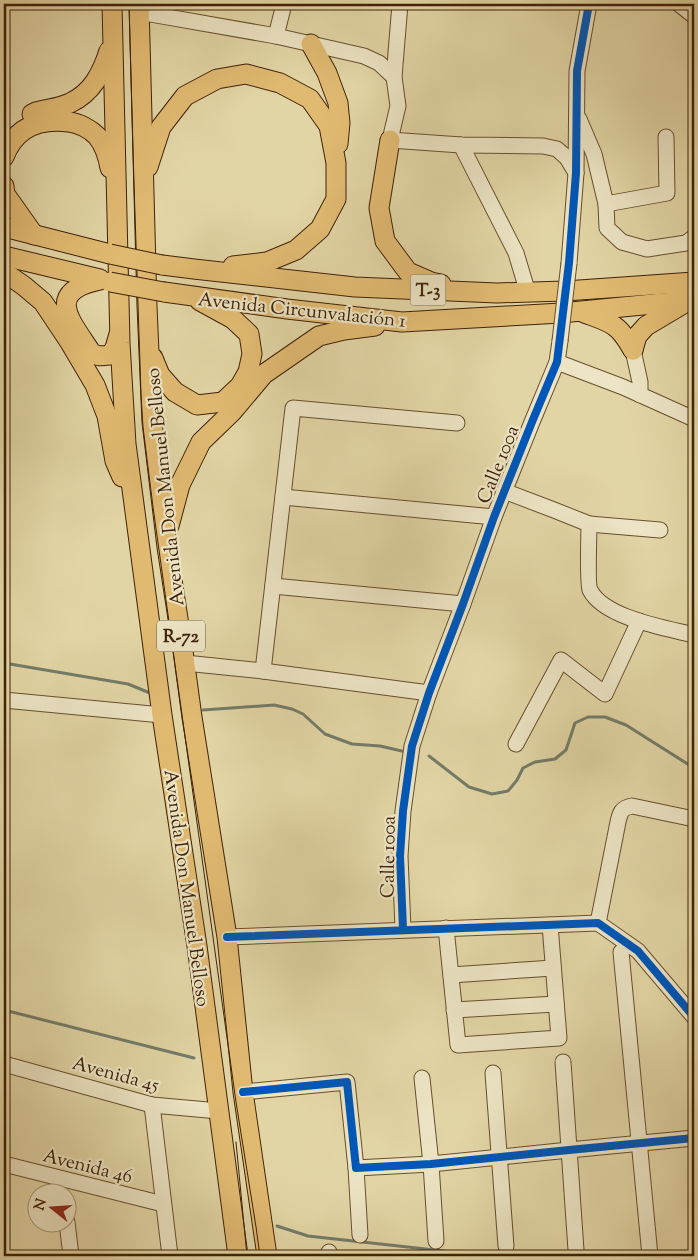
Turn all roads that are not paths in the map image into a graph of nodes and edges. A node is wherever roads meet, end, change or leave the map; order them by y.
1 (112, 4) edge
2 (284, 4) edge
3 (400, 4) edge
4 (589, 4) edge
5 (679, 4) edge
6 (139, 8) edge
7 (694, 16) edge
8 (276, 36) junction
9 (112, 40) junction
10 (311, 44) junction
11 (394, 77) junction
12 (576, 113) junction
13 (4, 135) edge
14 (666, 137) dead end
15 (390, 140) junction
16 (461, 145) junction
17 (4, 157) edge
18 (336, 163) junction
19 (576, 173) junction
20 (144, 180) junction
21 (4, 186) edge
22 (116, 200) junction
23 (606, 204) junction
24 (4, 227) edge
25 (34, 235) junction
26 (694, 237) edge
27 (4, 256) edge
28 (194, 269) junction
29 (4, 272) edge
30 (105, 281) junction
31 (694, 282) edge
32 (497, 293) junction
33 (528, 293) junction
34 (193, 297) junction
35 (691, 300) edge
36 (579, 311) junction
37 (402, 322) junction
38 (119, 333) junction
39 (149, 348) junction
40 (633, 350) junction
41 (557, 362) junction
42 (640, 395) junction
43 (694, 419) edge
44 (457, 423) dead end
45 (504, 491) junction
46 (283, 497) junction
47 (134, 502) junction
48 (494, 517) junction
49 (589, 524) junction
50 (660, 530) dead end
51 (166, 547) junction
52 (273, 586) junction
53 (463, 604) junction
54 (639, 621) junction
55 (694, 635) edge
56 (185, 663) junction
57 (263, 671) junction
58 (429, 693) junction
59 (4, 700) edge
60 (162, 714) junction
61 (516, 744) dead end
62 (694, 819) edge
63 (598, 923) junction
64 (550, 925) junction
65 (446, 928) junction
66 (403, 930) junction
67 (227, 937) junction
68 (620, 952) dead end
69 (553, 968) junction
70 (451, 975) junction
71 (556, 1004) junction
72 (454, 1010) junction
73 (694, 1017) edge
74 (563, 1062) dead end
75 (4, 1064) edge
76 (493, 1073) dead end
77 (422, 1078) dead end
78 (243, 1092) junction
79 (152, 1105) junction
80 (220, 1111) junction
81 (694, 1138) edge
82 (638, 1143) junction
83 (569, 1150) junction
84 (500, 1157) junction
85 (4, 1164) edge
86 (431, 1164) junction
87 (356, 1168) junction
88 (52, 1182) edge
89 (78, 1189) edge
90 (163, 1204) junction
91 (68, 1232) edge
92 (360, 1235) dead end
93 (436, 1241) dead end
94 (506, 1246) dead end
95 (576, 1250) dead end
96 (71, 1256) edge
97 (170, 1256) edge
98 (238, 1256) edge
99 (267, 1256) edge
100 (650, 1256) edge

1 - 9 main road, R-72
2 - 8 street
3 - 11 street
4 - 12 street, Calle 100a
5 - 7 street
6 - 8 street
6 - 20 main road, Avenida Don Manuel Belloso / R-72
8 - 10 street
9 - 13 main road
9 - 22 main road, Avenida Don Manuel Belloso / R-72
10 - 11 street
10 - 18 main road
11 - 15 street
12 - 19 street, Calle 100a
12 - 23 street
14 - 23 street
15 - 16 street
15 - 32 main road
16 - 19 street
16 - 33 street
17 - 22 main road
18 - 20 main road
18 - 28 main road
19 - 41 street, Calle 100a, bridge
20 - 39 main road, Avenida Don Manuel Belloso / R-72
21 - 25 main road
22 - 38 main road, Avenida Don Manuel Belloso / R-72
23 - 26 street
24 - 25 main road, Avenida Circunvalación 1 / T-3
25 - 28 main road, Avenida Circunvalación 1 / T-3, bridge
27 - 30 main road, Avenida Circunvalación 1 / T-3
28 - 32 main road, Avenida Circunvalación 1 / T-3
29 - 47 main road
30 - 34 main road, Avenida Circunvalación 1 / T-3, bridge
30 - 38 main road
31 - 33 main road, Avenida Circunvalación 1 / T-3
32 - 33 main road, Avenida Circunvalación 1 / T-3
34 - 37 main road, Avenida Circunvalación 1 / T-3
34 - 39 main road
35 - 36 main road, Avenida Circunvalación 1 / T-3
35 - 40 main road
36 - 37 main road, Avenida Circunvalación 1 / T-3
36 - 40 main road
37 - 51 main road
38 - 47 main road, Avenida Don Manuel Belloso / R-72
39 - 51 main road, Avenida Don Manuel Belloso / R-72
40 - 42 street
41 - 42 street
41 - 45 street, Calle 100a
42 - 43 street
44 - 46 street
45 - 48 street, Calle 100a
45 - 49 street
46 - 48 street
46 - 52 street
47 - 60 main road, Avenida Don Manuel Belloso / R-72
48 - 53 street, Calle 100a
49 - 50 street
49 - 54 street
51 - 56 main road, Avenida Don Manuel Belloso / R-72
52 - 53 street
52 - 57 street
53 - 58 street, Calle 100a
54 - 55 street
54 - 61 street
56 - 57 street
56 - 67 main road, Avenida Don Manuel Belloso / R-72
57 - 58 street
58 - 66 street, Calle 100a
59 - 60 street
60 - 80 main road, Avenida Don Manuel Belloso / R-72
62 - 63 street
63 - 64 street
63 - 73 street
64 - 65 street
64 - 69 street
65 - 66 street
65 - 70 street
66 - 67 street
67 - 78 main road, Avenida Don Manuel Belloso / R-72
68 - 82 street
69 - 70 street
69 - 71 street
70 - 72 street
71 - 72 street
71 - 72 street
74 - 83 street
75 - 79 street, Avenida 45
76 - 84 street
77 - 86 street
78 - 87 street
78 - 99 main road, Avenida Don Manuel Belloso / R-72
79 - 80 street, Avenida 45
79 - 90 street
80 - 98 main road, Avenida Don Manuel Belloso / R-72
81 - 82 street
82 - 83 street
82 - 100 street
83 - 84 street
83 - 95 street
84 - 86 street
84 - 94 street
85 - 88 street, Avenida 46
86 - 87 street
86 - 93 street
87 - 92 street
89 - 90 street, Avenida 46
90 - 97 street
91 - 96 street

